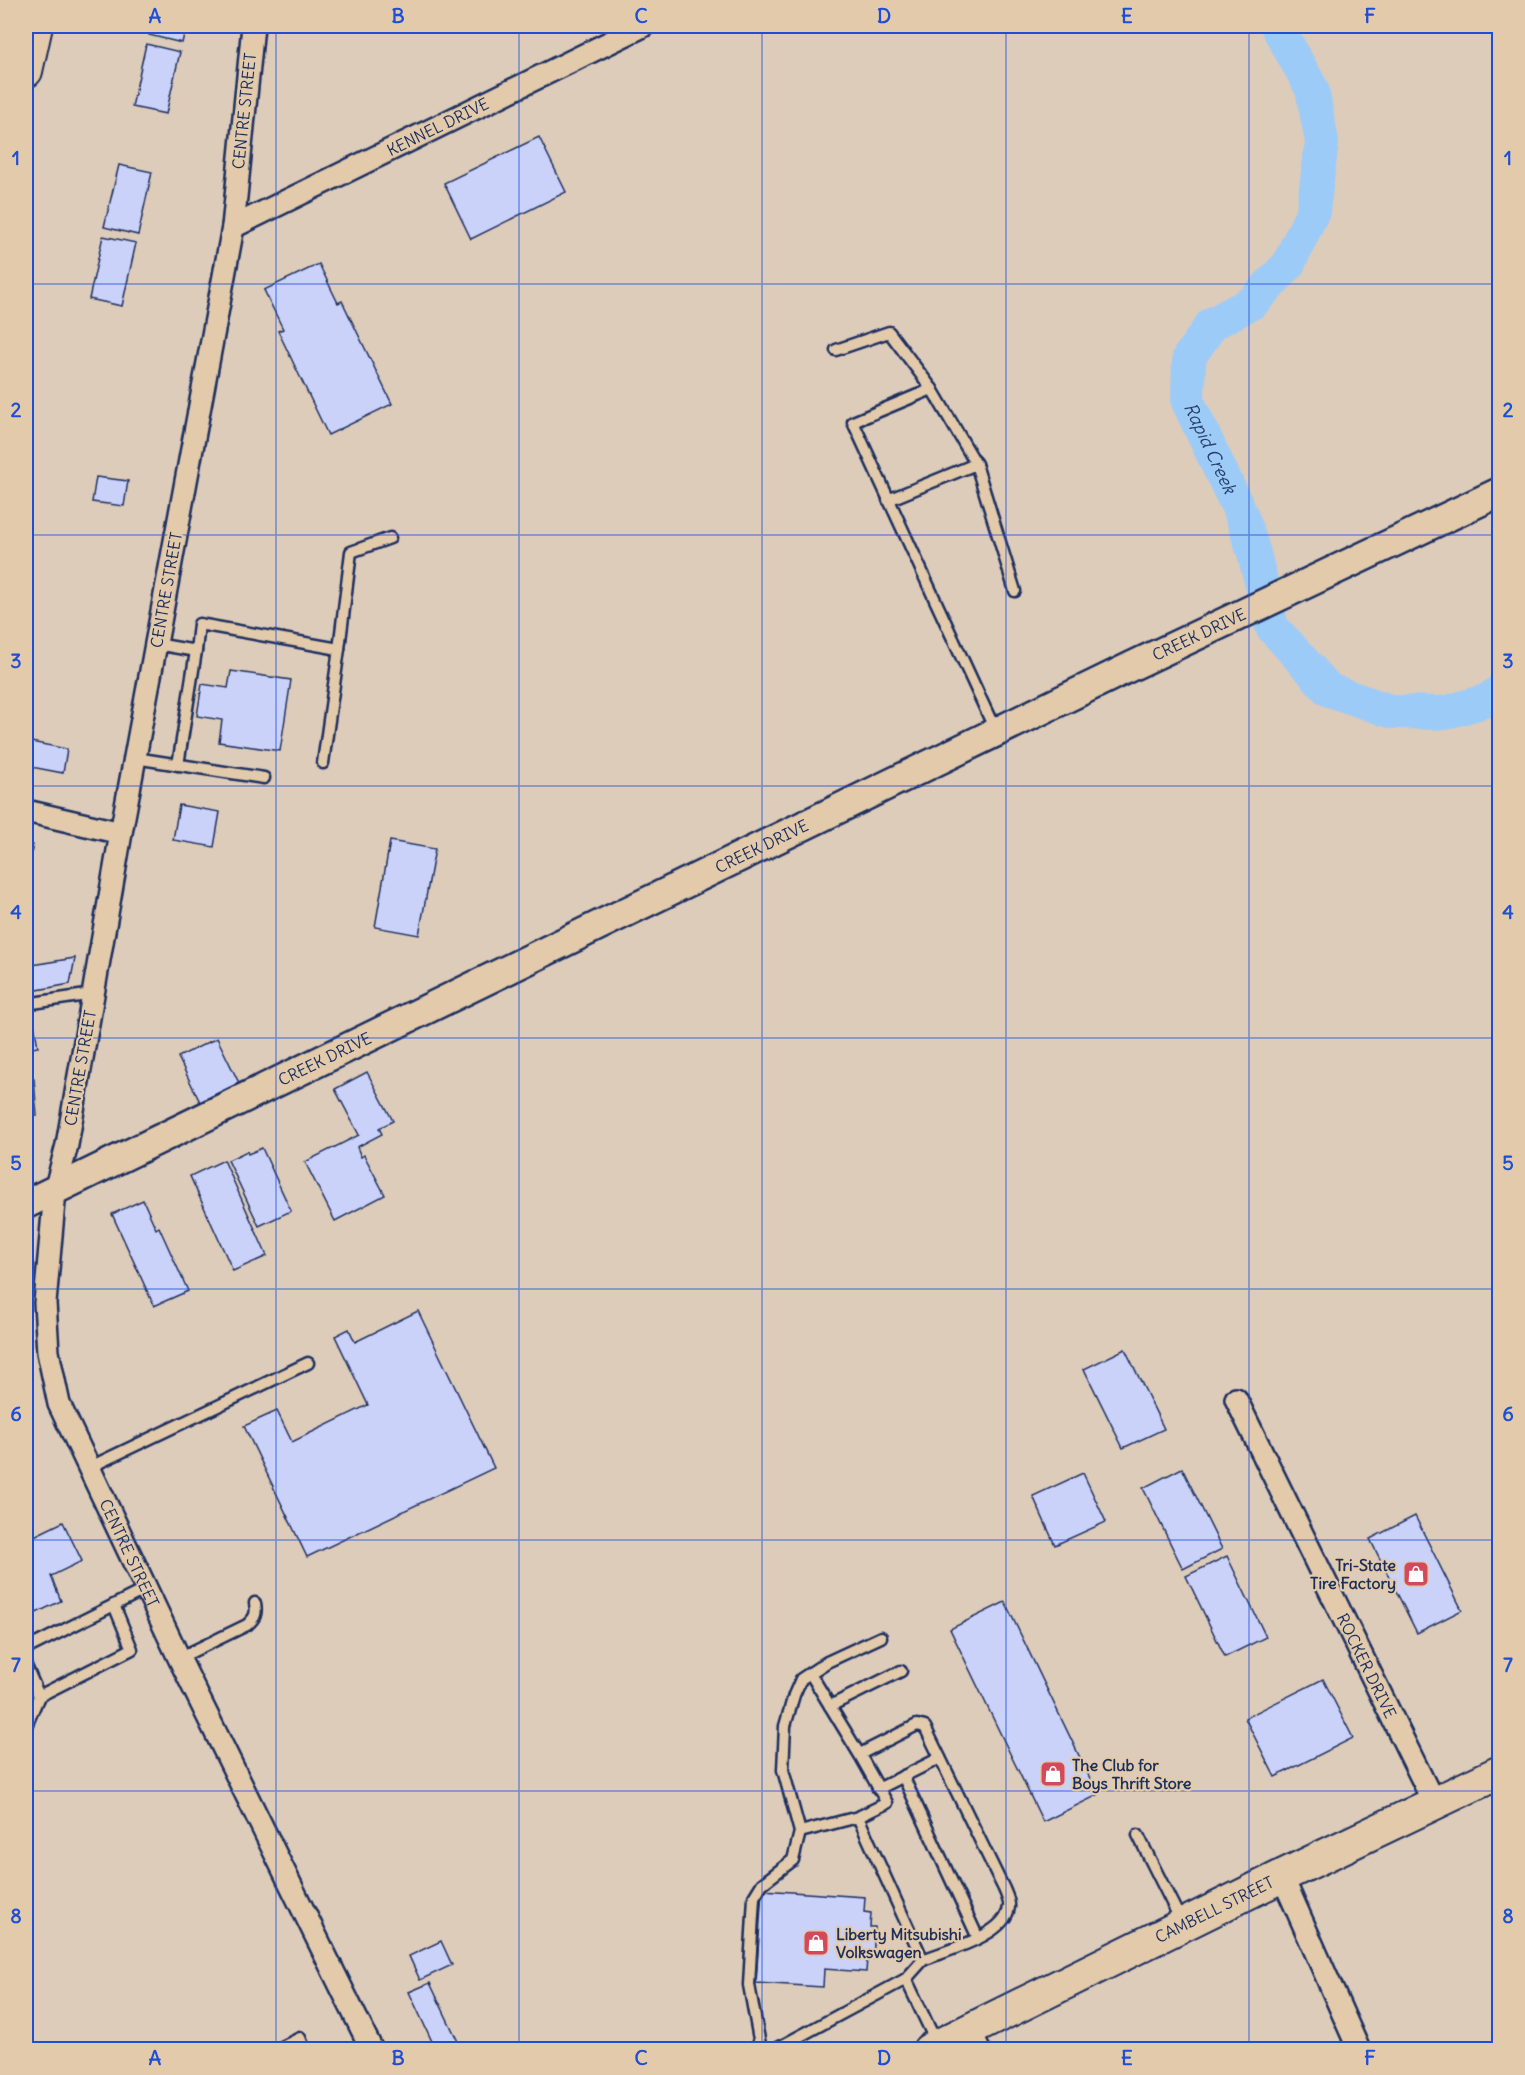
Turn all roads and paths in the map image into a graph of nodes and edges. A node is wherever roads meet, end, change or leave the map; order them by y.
1 (36, 26) edge
2 (253, 26) edge
3 (643, 26) edge
4 (26, 71) edge
5 (233, 226) junction
6 (836, 350) dead end
7 (933, 389) junction
8 (976, 464) junction
9 (1500, 492) edge
10 (888, 500) junction
11 (390, 538) dead end
12 (1015, 591) dead end
13 (156, 644) junction
14 (339, 650) junction
15 (196, 651) junction
16 (996, 732) junction
17 (135, 758) junction
18 (323, 763) dead end
19 (178, 765) junction
20 (264, 778) dead end
21 (26, 811) edge
22 (121, 833) junction
23 (93, 994) junction
24 (26, 1004) edge
25 (55, 1191) junction
26 (26, 1204) edge
27 (308, 1364) dead end
28 (1236, 1399) dead end
29 (88, 1468) junction
30 (146, 1589) junction
31 (255, 1603) dead end
32 (114, 1605) junction
33 (881, 1637) dead end
34 (26, 1649) edge
35 (179, 1658) junction
36 (26, 1666) edge
37 (901, 1671) dead end
38 (810, 1673) junction
39 (39, 1696) junction
40 (830, 1706) junction
41 (26, 1726) edge
42 (860, 1754) junction
43 (940, 1758) junction
44 (1500, 1772) edge
45 (903, 1776) junction
46 (878, 1789) junction
47 (1434, 1803) junction
48 (858, 1817) junction
49 (800, 1832) junction
50 (1138, 1835) dead end
51 (1282, 1876) junction
52 (1183, 1925) junction
53 (978, 1938) junction
54 (923, 1960) junction
55 (906, 1979) junction
56 (979, 2038) edge
57 (934, 2047) edge
58 (276, 2049) edge
59 (306, 2049) edge
60 (372, 2049) edge
61 (761, 2049) edge
62 (774, 2049) edge
63 (1359, 2049) edge

1 - 4 main road
2 - 5 street, CENTRE STREET
3 - 5 street, KENNEL DRIVE
5 - 13 street, CENTRE STREET
6 - 7 lane
7 - 8 lane
7 - 10 lane
8 - 10 lane
8 - 12 lane
9 - 16 street, CREEK DRIVE
10 - 16 lane
11 - 14 lane
13 - 15 lane
13 - 17 street, CENTRE STREET
14 - 15 lane
14 - 18 lane
15 - 19 lane
16 - 25 street, CREEK DRIVE
17 - 19 lane
17 - 22 street, CENTRE STREET
19 - 20 lane
21 - 22 street
22 - 23 street, CENTRE STREET
23 - 24 lane
23 - 25 street, CENTRE STREET
25 - 26 street, CREEK DRIVE
25 - 29 street, CENTRE STREET
27 - 29 lane
28 - 47 street, ROCKER DRIVE
29 - 30 street, CENTRE STREET
30 - 32 lane
30 - 35 street, CENTRE STREET
31 - 35 lane
32 - 34 lane
32 - 39 lane
33 - 38 lane
35 - 60 street, CENTRE STREET
36 - 39 lane
37 - 40 lane
38 - 40 lane
38 - 49 lane
39 - 41 lane
40 - 42 lane
42 - 43 lane
42 - 46 lane
43 - 45 lane
43 - 53 lane
44 - 47 main road, CAMBELL STREET
45 - 46 lane
45 - 53 lane
46 - 48 lane
47 - 51 main road, CAMBELL STREET
48 - 49 lane
48 - 54 lane
49 - 61 lane
50 - 52 lane
51 - 52 main road, CAMBELL STREET
51 - 63 street
52 - 56 main road, CAMBELL STREET
53 - 54 lane
54 - 55 lane
55 - 57 lane
55 - 62 lane
56 - 57 main road, CAMBELL STREET
58 - 59 lane

